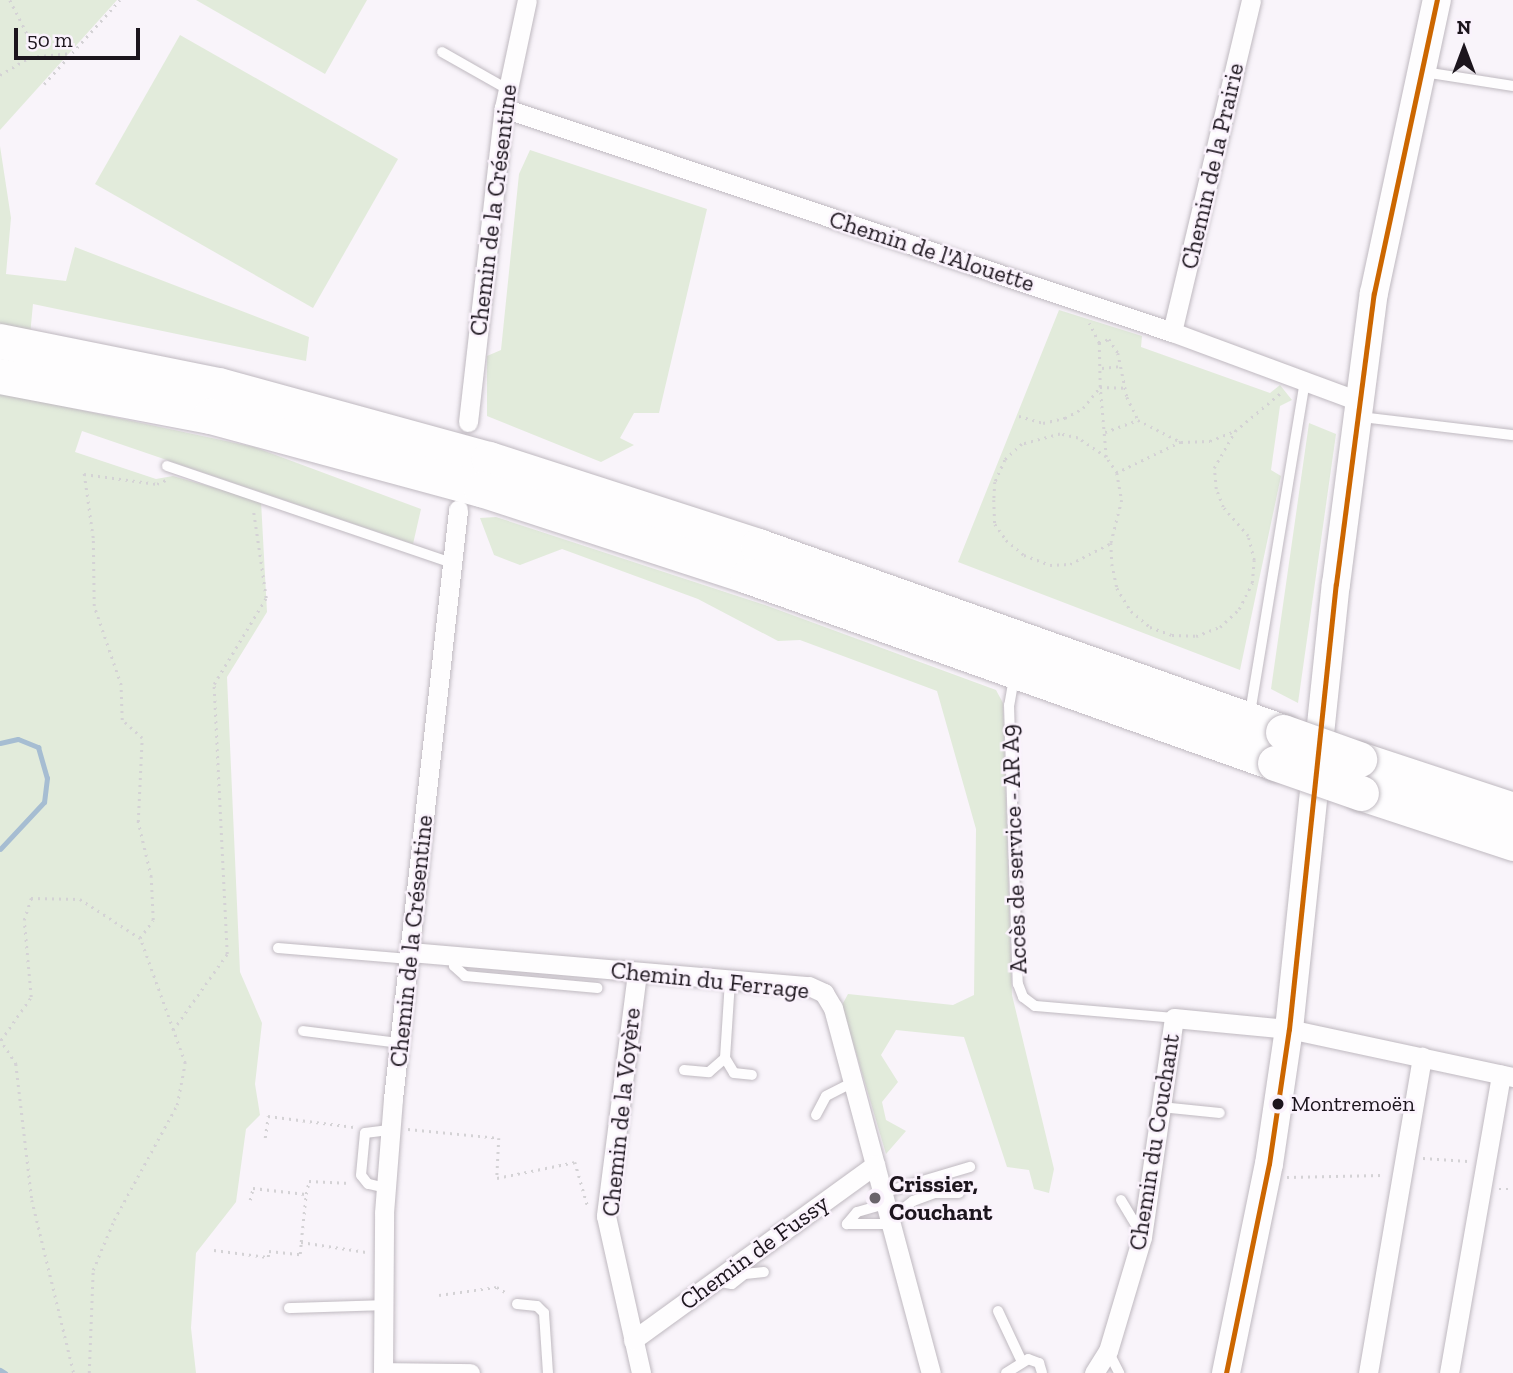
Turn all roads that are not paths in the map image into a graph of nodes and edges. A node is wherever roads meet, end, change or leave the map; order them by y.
1 (527, 0) edge
2 (1251, 0) edge
3 (1437, 0) edge
4 (442, 52) dead end
5 (1419, 71) junction
6 (1513, 86) edge
7 (505, 99) junction
8 (1172, 332) junction
9 (0, 341) edge
10 (9, 377) edge
11 (1300, 381) junction
12 (1357, 409) junction
13 (468, 422) dead end
14 (1513, 435) edge
15 (167, 466) dead end
16 (458, 510) dead end
17 (452, 563) junction
18 (1015, 671) junction
19 (1248, 720) junction
20 (1279, 748) junction
21 (1360, 776) junction
22 (1513, 810) edge
23 (1513, 843) edge
24 (278, 948) dead end
25 (410, 956) junction
26 (453, 956) junction
27 (636, 973) junction
28 (730, 980) junction
29 (597, 988) dead end
30 (1174, 1018) junction
31 (1289, 1029) junction
32 (303, 1031) dead end
33 (399, 1043) junction
34 (1422, 1057) junction
35 (725, 1058) junction
36 (684, 1070) dead end
37 (752, 1075) dead end
38 (1507, 1075) edge
39 (853, 1082) junction
40 (1161, 1107) junction
41 (1220, 1113) dead end
42 (816, 1115) dead end
43 (391, 1129) junction
44 (875, 1165) junction
45 (970, 1167) dead end
46 (386, 1188) junction
47 (959, 1192) dead end
48 (1121, 1199) dead end
49 (887, 1210) junction
50 (1142, 1237) junction
51 (764, 1272) dead end
52 (714, 1281) junction
53 (517, 1304) road end
54 (383, 1305) junction
55 (289, 1308) dead end
56 (998, 1311) dead end
57 (633, 1340) junction
58 (1108, 1351) junction
59 (1023, 1362) junction
60 (383, 1373) edge
61 (470, 1373) edge
62 (548, 1373) edge
63 (641, 1373) edge
64 (931, 1373) edge
65 (1006, 1373) edge
66 (1042, 1373) edge
67 (1094, 1373) edge
68 (1119, 1373) edge
69 (1226, 1373) edge
70 (1368, 1373) edge
71 (1449, 1373) edge

1 - 7 street, Chemin de la Crésentine
2 - 8 street, Chemin de la Prairie
3 - 5 main road
4 - 7 lane
5 - 6 lane
5 - 12 main road
7 - 8 street, Chemin de l'Alouette
7 - 13 street, Chemin de la Crésentine
8 - 11 street, Chemin de l'Alouette
9 - 19 highway
10 - 18 highway
11 - 12 street, Chemin de l'Alouette
11 - 19 lane
12 - 14 lane
12 - 31 main road
15 - 17 lane
16 - 17 street, Chemin de la Crésentine
17 - 25 street, Chemin de la Crésentine
18 - 20 highway
18 - 30 lane, Accès de service - AR A9
19 - 20 highway
20 - 21 highway, bridge
21 - 22 highway
21 - 23 highway
24 - 25 lane
25 - 26 street, Chemin du Ferrage
25 - 33 street, Chemin de la Crésentine
26 - 27 street, Chemin du Ferrage
26 - 29 lane
27 - 28 street, Chemin du Ferrage
27 - 57 street, Chemin de la Voyère
28 - 35 lane
28 - 39 street, Chemin du Ferrage
30 - 31 street, Chemin du Couchant
30 - 40 street, Chemin du Couchant
31 - 34 street, Chemin du Couchant
31 - 69 main road
32 - 33 lane
33 - 43 street, Chemin de la Crésentine
34 - 38 street, Chemin du Couchant
34 - 70 street
35 - 36 lane
35 - 37 lane
38 - 71 street
39 - 42 lane
39 - 44 street, Chemin du Ferrage
40 - 41 lane
40 - 50 street, Chemin du Couchant
43 - 46 street, Chemin de la Crésentine
43 - 46 lane
44 - 49 street, Chemin du Ferrage
44 - 52 street, Chemin de Fussy
45 - 49 lane
46 - 54 street, Chemin de la Crésentine
47 - 49 lane
48 - 50 lane
49 - 64 street, Chemin du Ferrage
50 - 58 street, Chemin du Couchant
51 - 52 lane
52 - 57 street, Chemin de Fussy
53 - 62 lane
54 - 55 lane
54 - 60 street, Chemin de la Crésentine
56 - 59 lane
57 - 63 street, Chemin de la Voyère
58 - 67 street, Chemin du Couchant
58 - 68 lane
59 - 65 lane
59 - 66 lane
60 - 61 street

